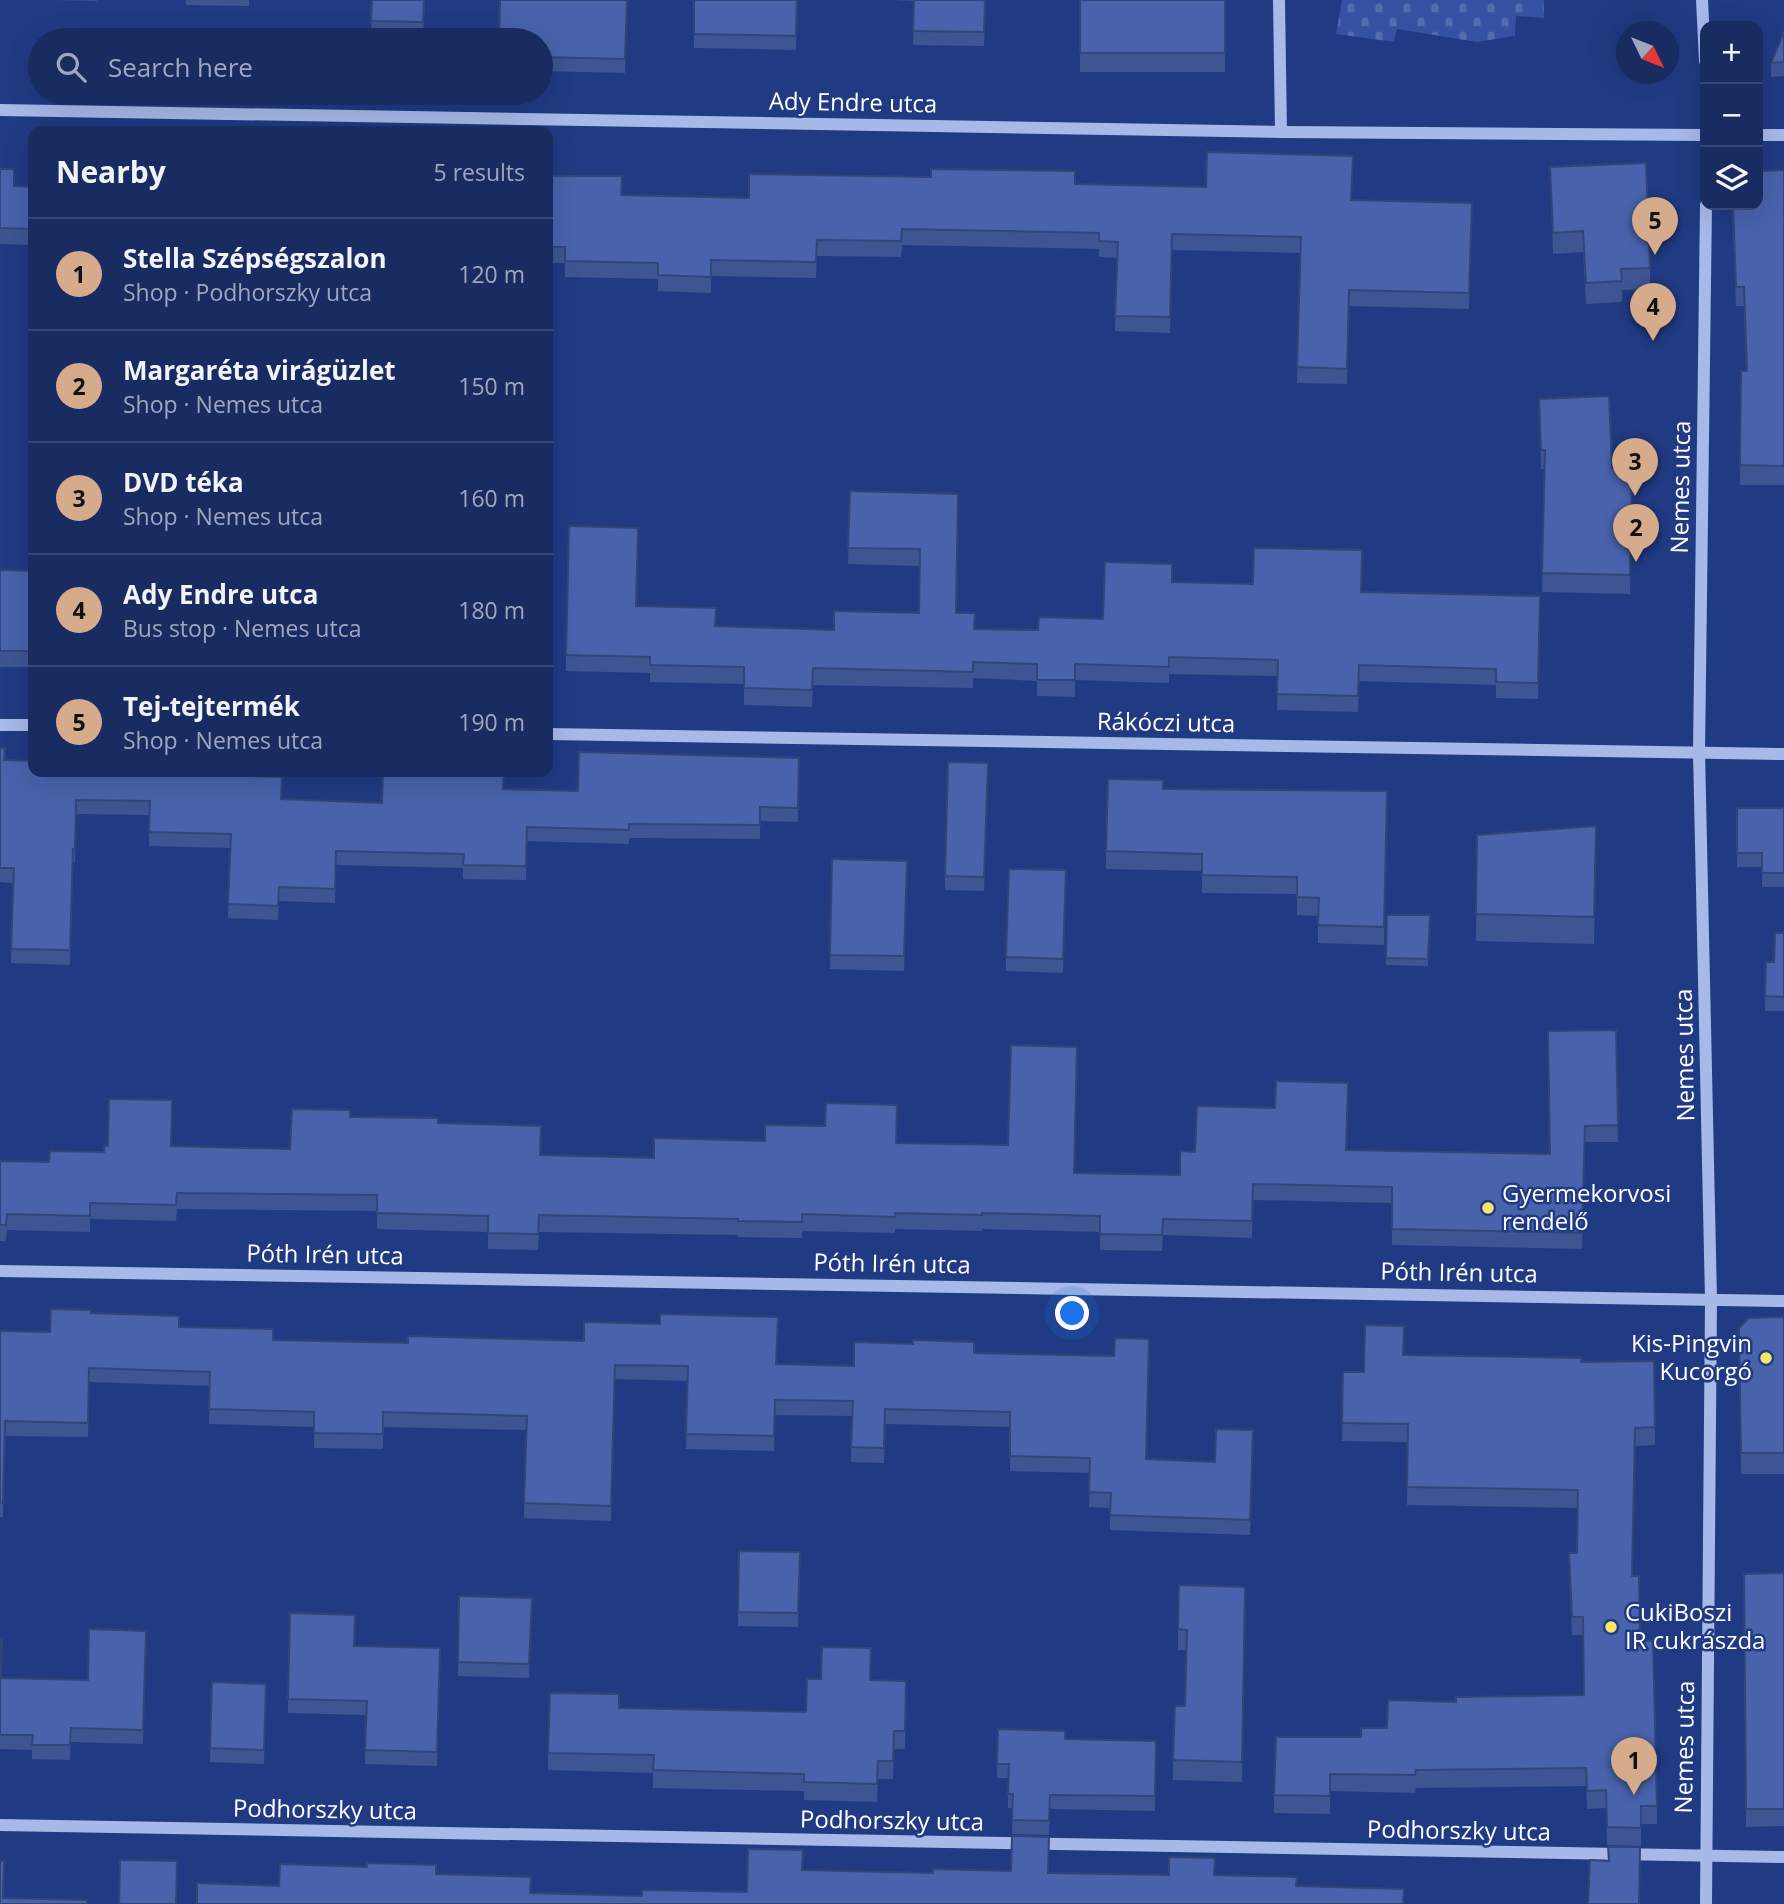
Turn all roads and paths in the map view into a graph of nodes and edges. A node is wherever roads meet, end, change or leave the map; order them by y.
1 (1279, 0) edge
2 (1702, 0) edge
3 (1703, 21) edge
4 (0, 110) edge
5 (1281, 132) junction
6 (1700, 135) edge
7 (1763, 135) edge
8 (1784, 135) edge
9 (1706, 210) edge
10 (0, 725) edge
11 (28, 725) edge
12 (553, 734) edge
13 (1699, 752) junction
14 (1784, 754) edge
15 (0, 1271) edge
16 (1711, 1299) junction
17 (1784, 1301) edge
18 (0, 1825) edge
19 (1705, 1856) junction
20 (1784, 1857) edge
21 (1706, 1904) edge

1 - 5 street
2 - 3 street
4 - 5 street, Ady Endre utca
5 - 6 street, Ady Endre utca
7 - 8 street
9 - 13 street, Nemes utca
10 - 11 street
12 - 13 street, Rákóczi utca
13 - 14 street, Rákóczi utca
13 - 16 street, Nemes utca
15 - 16 street, Póth Irén utca
16 - 17 street, Póth Irén utca
16 - 19 street, Nemes utca
18 - 19 street, Podhorszky utca
19 - 20 street, Podhorszky utca
19 - 21 street, Nemes utca

